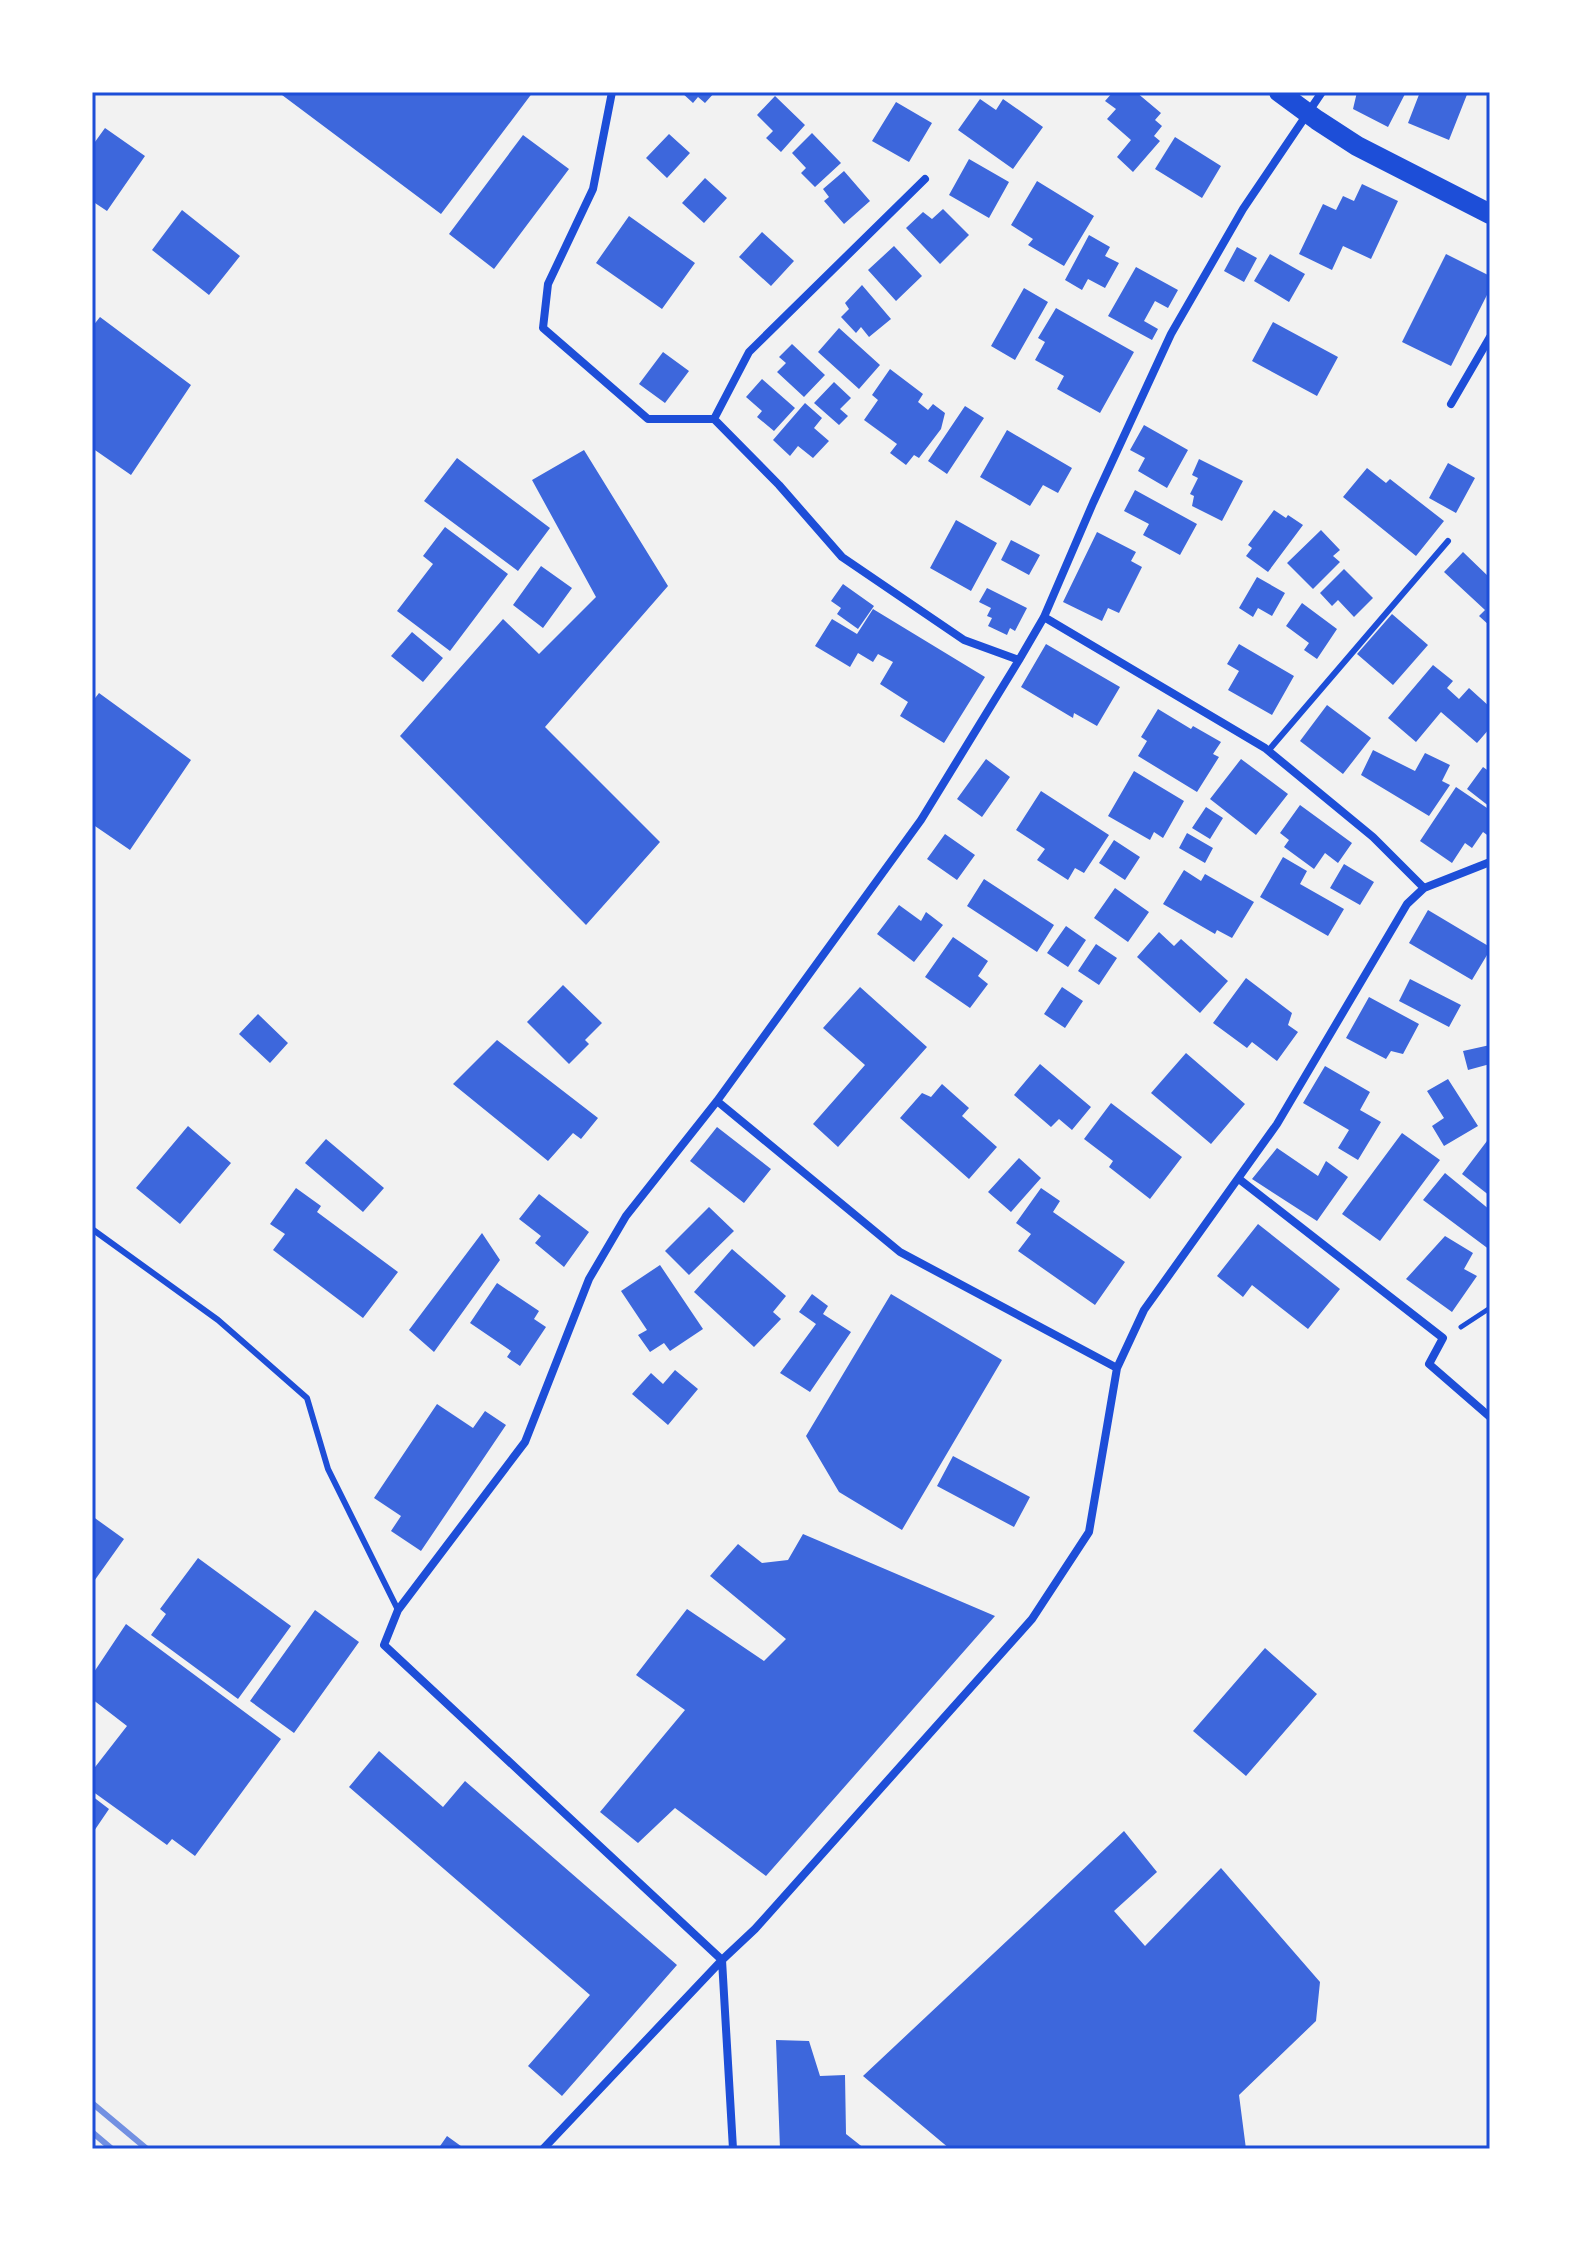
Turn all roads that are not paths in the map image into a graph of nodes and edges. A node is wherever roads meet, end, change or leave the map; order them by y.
1 (612, 92) edge
2 (1279, 92) edge
3 (1322, 92) edge
4 (1309, 114) junction
5 (925, 179) dead end
6 (1490, 214) edge
7 (1490, 337) edge
8 (1451, 404) dead end
9 (714, 419) junction
10 (1448, 541) dead end
11 (1044, 617) junction
12 (1019, 660) junction
13 (1268, 751) junction
14 (1490, 862) edge
15 (1424, 888) junction
16 (717, 1101) junction
17 (1239, 1179) junction
18 (92, 1229) edge
19 (1117, 1368) junction
20 (1490, 1417) edge
21 (398, 1610) junction
22 (722, 1960) junction
23 (543, 2149) edge
24 (733, 2149) edge

1 - 9 street
2 - 4 main road
3 - 4 street
4 - 6 main road
4 - 11 street
5 - 9 street
7 - 8 street
9 - 12 street
10 - 13 lane
11 - 12 street
11 - 13 street
12 - 16 street
13 - 15 street
14 - 15 street
15 - 17 street
16 - 19 street
16 - 21 street
17 - 19 street
17 - 20 street
18 - 21 lane
19 - 22 street
21 - 22 street
22 - 23 street
22 - 24 street

